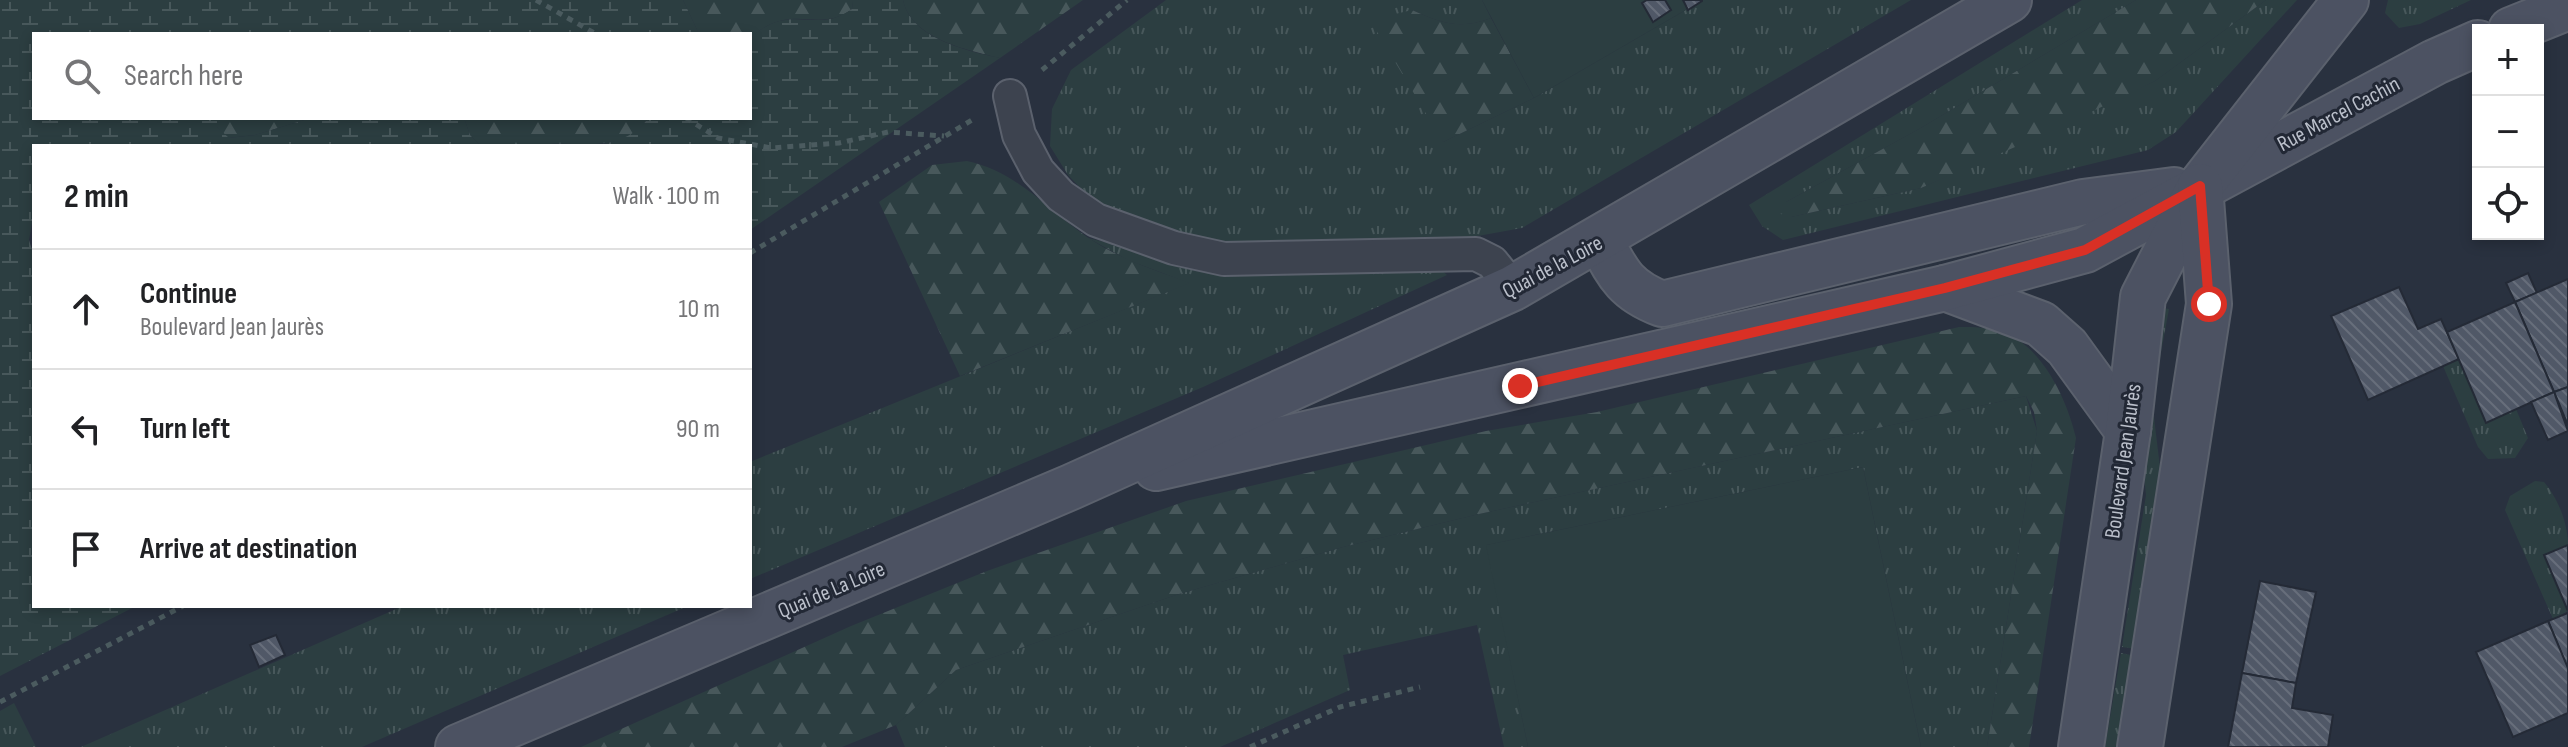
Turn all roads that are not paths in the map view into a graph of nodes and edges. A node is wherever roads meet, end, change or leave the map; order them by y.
1 (2009, 0) edge
2 (2346, 0) edge
3 (2568, 7) edge
4 (2526, 24) edge
5 (2472, 46) edge
6 (1010, 96) road end
7 (2200, 186) junction
8 (1600, 240) junction
9 (1513, 288) junction
10 (1945, 288) junction
11 (2128, 431) junction
12 (1071, 487) junction
13 (458, 747) edge
14 (2081, 747) edge
15 (2140, 747) edge

1 - 8 main road, Quai de la Loire
2 - 7 main road, Boulevard Jean Jaurès
3 - 4 main road
5 - 7 main road, Rue Marcel Cachin
6 - 9 lane
7 - 8 main road
7 - 10 main road, Rue Marcel Cachin
7 - 11 main road, Boulevard Jean Jaurès
7 - 15 main road
8 - 9 main road, Quai de la Loire
9 - 12 main road, Quai de la Loire
10 - 11 main road
10 - 12 main road, Rue Marcel Cachin
11 - 14 main road, Boulevard Jean Jaurès
12 - 13 main road, Quai de La Loire

